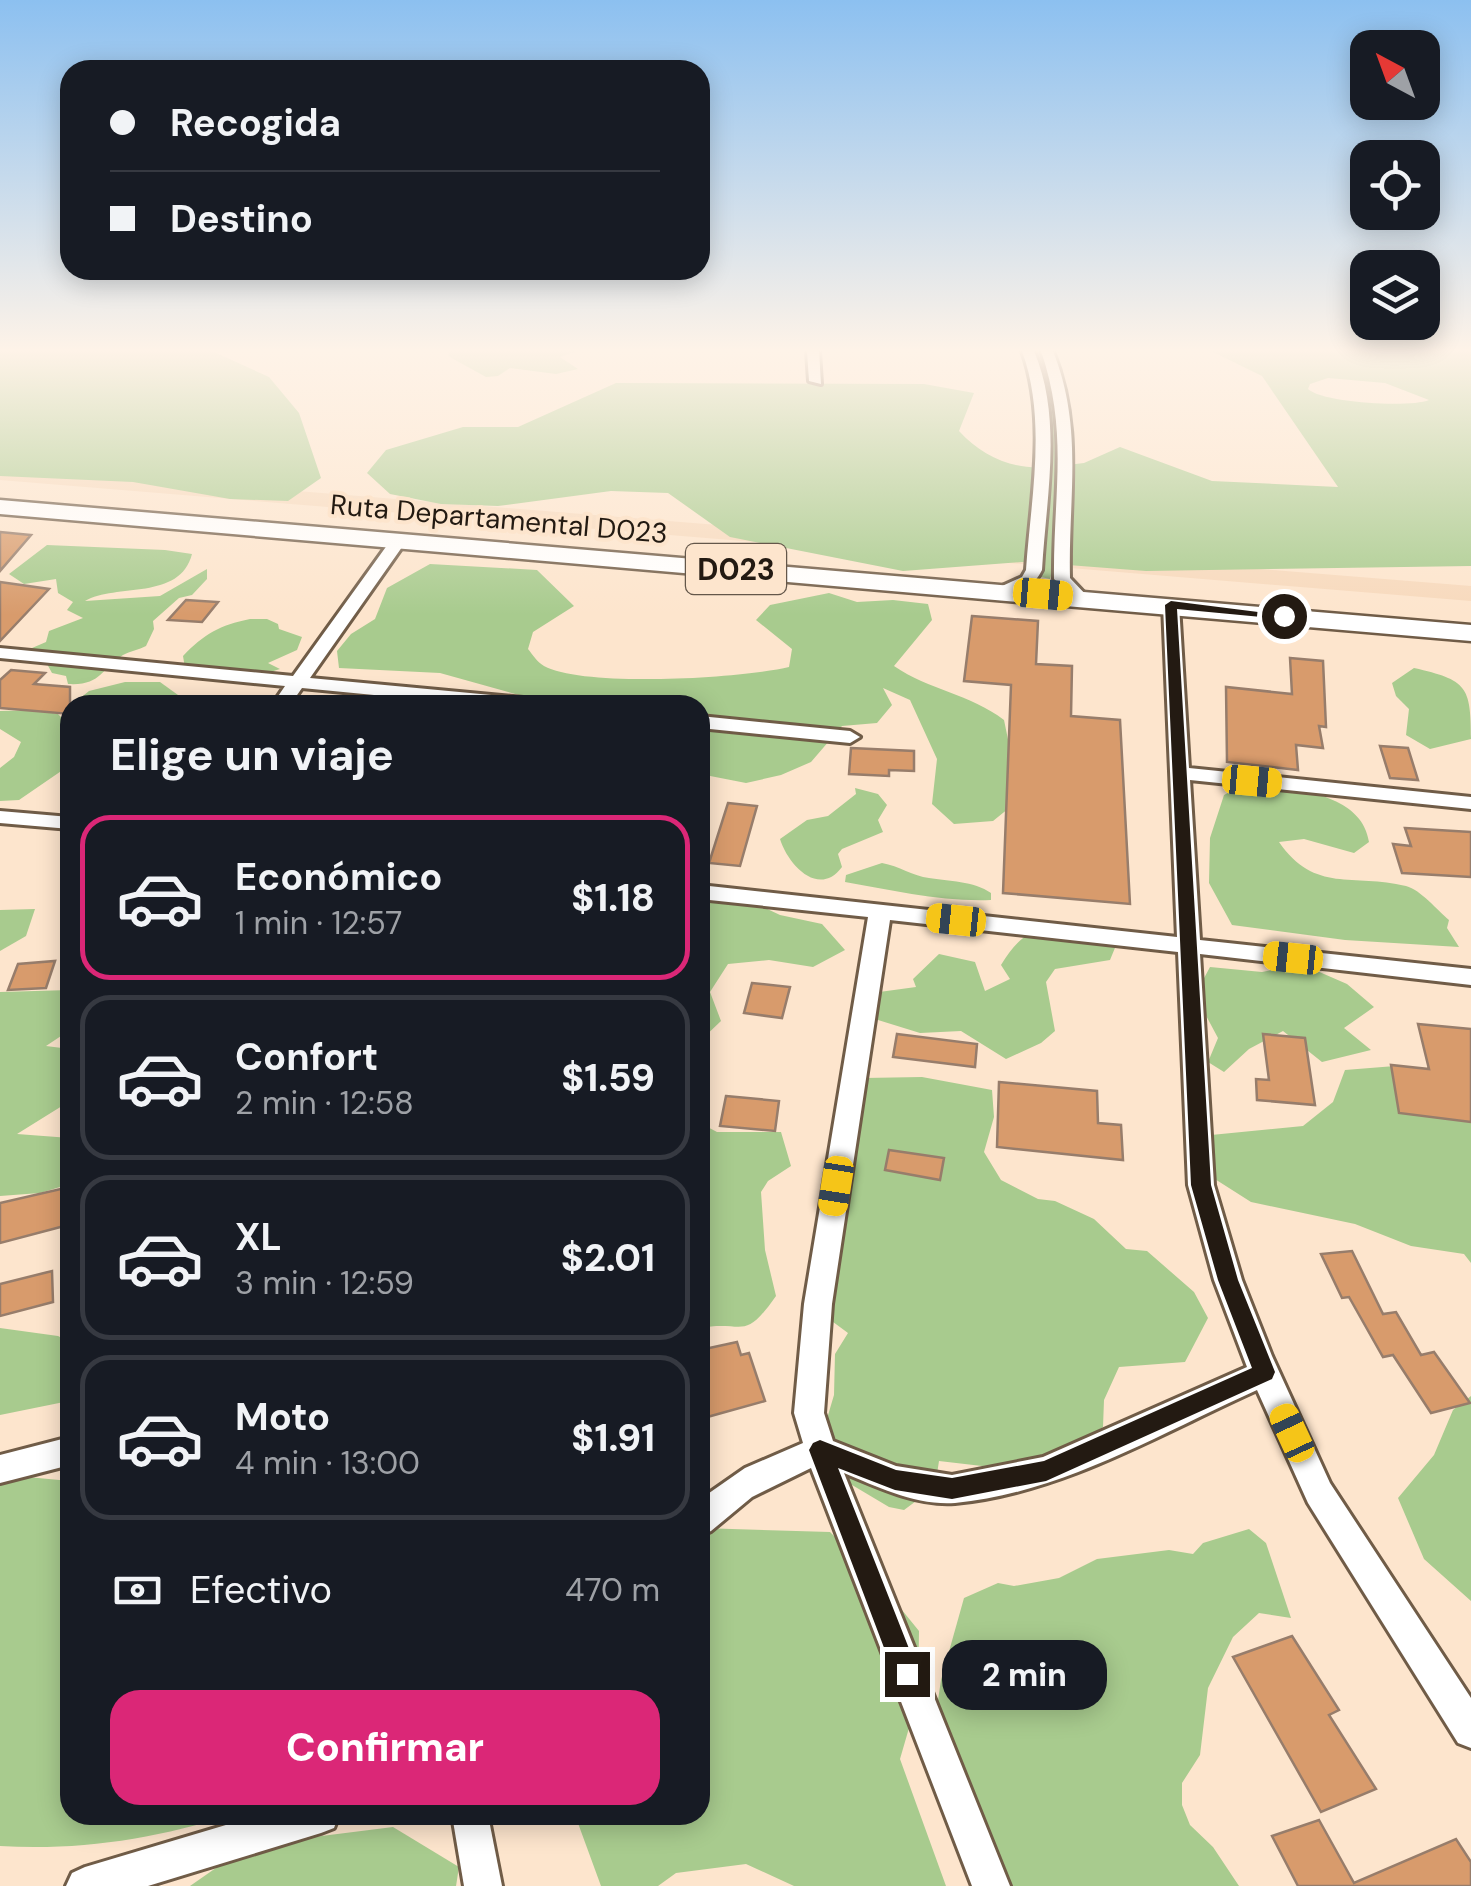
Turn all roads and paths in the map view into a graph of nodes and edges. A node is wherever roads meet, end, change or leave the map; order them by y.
1 (1042, 439) edge
2 (1067, 439) edge
3 (0, 507) edge
4 (399, 540) junction
5 (1006, 591) junction
6 (1080, 598) junction
7 (1171, 605) junction
8 (1471, 632) edge
9 (0, 653) edge
10 (299, 681) junction
11 (288, 695) edge
12 (436, 695) edge
13 (710, 723) edge
14 (850, 737) dead end
15 (1179, 773) junction
16 (1471, 803) edge
17 (0, 816) edge
18 (60, 822) edge
19 (710, 893) edge
20 (880, 912) junction
21 (1186, 946) junction
22 (1471, 977) edge
23 (1264, 1372) junction
24 (820, 1450) junction
25 (60, 1454) edge
26 (0, 1470) edge
27 (710, 1510) edge
28 (1471, 1730) edge
29 (288, 1825) edge
30 (472, 1825) edge
31 (85, 1886) edge
32 (482, 1886) edge
33 (991, 1886) edge

1 - 5 street
2 - 6 street
3 - 4 main road, Ruta Departamental D023 / D023
4 - 5 main road, Ruta Departamental D023 / D023
4 - 10 street
5 - 6 main road, Ruta Departamental D023 / D023
6 - 7 main road, Ruta Departamental D023 / D023
7 - 8 main road, Ruta Departamental D023 / D023
7 - 15 street
9 - 10 street
10 - 11 street
10 - 12 street
13 - 14 street
15 - 16 street
15 - 21 street
17 - 18 street
19 - 20 street
20 - 21 street
20 - 24 street
21 - 22 street
21 - 23 street
23 - 24 street
23 - 28 street
24 - 27 street
24 - 33 street
25 - 26 street
29 - 31 street
30 - 32 street

